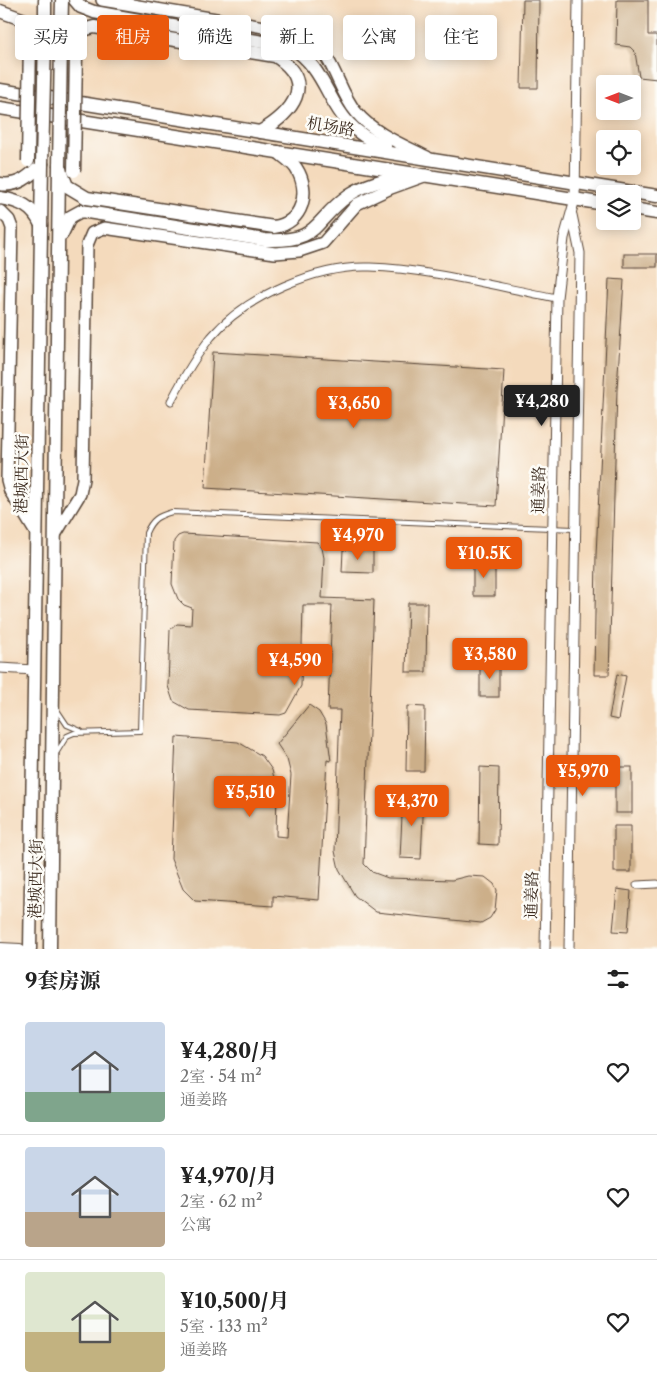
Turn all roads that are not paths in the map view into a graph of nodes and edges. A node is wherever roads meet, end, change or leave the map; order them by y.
1 (45, 0) edge
2 (62, 0) edge
3 (75, 0) edge
4 (102, 0) edge
5 (578, 0) edge
6 (0, 11) edge
7 (45, 15) edge
8 (62, 15) edge
9 (15, 16) edge
10 (87, 29) edge
11 (30, 60) edge
12 (45, 60) edge
13 (61, 60) edge
14 (76, 60) edge
15 (0, 90) edge
16 (0, 108) edge
17 (260, 132) junction
18 (278, 152) junction
19 (416, 156) junction
20 (431, 159) junction
21 (42, 164) junction
22 (59, 166) junction
23 (414, 173) junction
24 (428, 175) junction
25 (24, 180) junction
26 (575, 182) junction
27 (0, 184) edge
28 (80, 195) junction
29 (657, 196) edge
30 (0, 198) edge
31 (574, 199) junction
32 (596, 203) edge
33 (641, 210) edge
34 (0, 211) edge
35 (571, 212) junction
36 (657, 213) edge
37 (42, 228) junction
38 (58, 266) junction
39 (557, 298) junction
40 (5, 365) edge
41 (171, 401) dead end
42 (552, 528) junction
43 (576, 529) junction
44 (36, 533) junction
45 (55, 535) junction
46 (0, 668) edge
47 (34, 670) junction
48 (53, 694) junction
49 (83, 731) junction
50 (52, 765) junction
51 (657, 884) edge
52 (637, 885) dead end
53 (0, 948) edge
54 (20, 949) edge
55 (30, 949) edge
56 (49, 949) edge
57 (545, 949) edge
58 (568, 949) edge

1 - 7 highway, 港城西大街
2 - 8 highway, 港城西大街
3 - 19 highway
4 - 20 main road
5 - 26 street
6 - 9 highway
10 - 17 highway
11 - 25 highway, bridge
12 - 21 highway, 港城西大街, bridge
13 - 22 highway, 港城西大街, bridge
14 - 28 highway, bridge
15 - 17 highway, 机场路
16 - 18 highway, 机场路
17 - 19 highway, 机场路
18 - 23 highway, 机场路
18 - 28 highway
19 - 20 highway, 机场路
20 - 26 highway, 机场路
21 - 25 highway
21 - 37 highway, 港城西大街
22 - 28 highway
22 - 38 highway, 港城西大街
23 - 24 highway, 机场路
23 - 38 highway
24 - 31 highway, 机场路
24 - 45 main road
25 - 27 highway
26 - 29 highway, 机场路
26 - 31 street, 通姜路
30 - 37 highway
31 - 32 highway, 机场路
31 - 35 street, 通姜路
33 - 36 highway
34 - 40 main road
35 - 39 street, 通姜路
35 - 43 street, 通姜路
37 - 44 highway, 港城西大街
38 - 45 highway, 港城西大街
39 - 41 street
39 - 42 street, 通姜路
40 - 44 main road
42 - 43 lane
42 - 49 lane
42 - 57 street, 通姜路
43 - 58 street, 通姜路
44 - 47 highway, 港城西大街
45 - 48 highway, 港城西大街
46 - 47 street
47 - 55 highway, 港城西大街
48 - 49 lane
48 - 50 highway, 港城西大街
49 - 50 lane
50 - 56 highway, 港城西大街
51 - 52 street
53 - 54 main road

